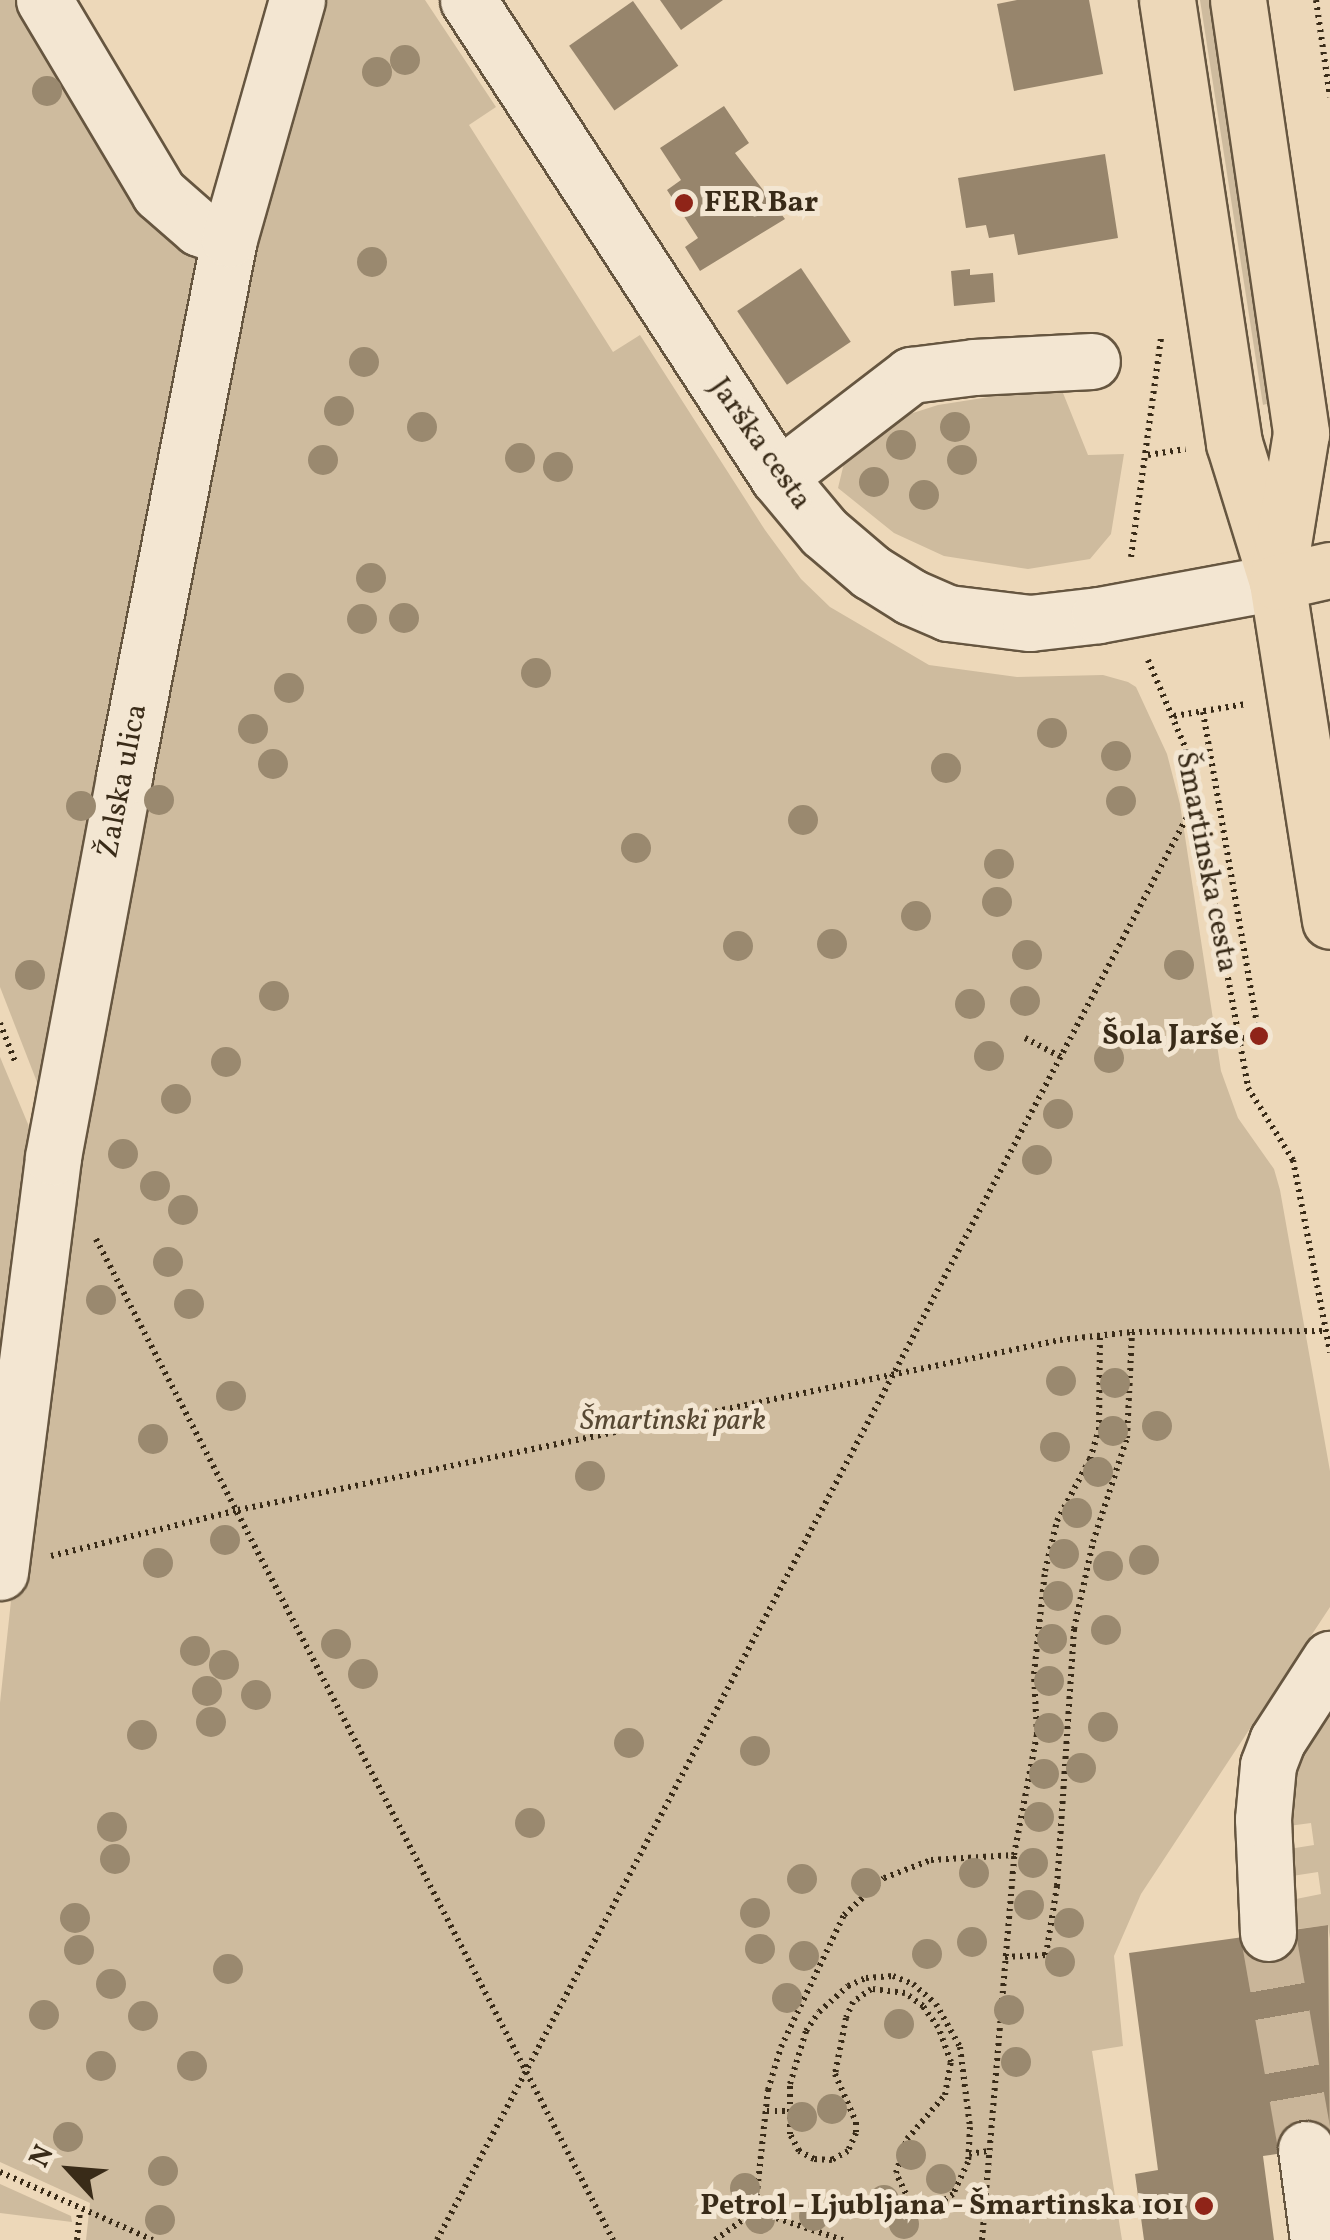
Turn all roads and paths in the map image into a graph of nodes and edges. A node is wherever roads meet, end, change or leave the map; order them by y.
1 (44, 0) edge
2 (297, 0) edge
3 (468, 0) edge
4 (1167, 0) edge
5 (1238, 0) edge
6 (1316, 0) edge
7 (1330, 97) edge
8 (230, 238) junction
9 (1161, 332) dead end
10 (1092, 361) dead end
11 (778, 477) junction
12 (1131, 558) dead end
13 (1330, 570) edge
14 (1277, 582) junction
15 (1148, 660) dead end
16 (1203, 712) dead end
17 (1196, 786) junction
18 (1330, 921) edge
19 (1025, 1038) dead end
20 (1238, 1039) junction
21 (1060, 1057) junction
22 (90, 1228) dead end
23 (1326, 1331) junction
24 (1132, 1332) junction
25 (1100, 1334) junction
26 (1330, 1352) edge
27 (891, 1378) junction
28 (238, 1510) junction
29 (0, 1570) edge
30 (1330, 1659) edge
31 (1014, 1855) junction
32 (1268, 1933) tunnel mouth
33 (1006, 1957) junction
34 (527, 2072) junction
35 (766, 2110) junction
36 (790, 2111) junction
37 (1306, 2149) tunnel mouth
38 (989, 2151) junction
39 (969, 2154) junction
40 (0, 2172) edge
41 (80, 2210) junction
42 (755, 2211) junction
43 (77, 2240) edge
44 (154, 2240) edge
45 (438, 2240) edge
46 (613, 2240) edge
47 (715, 2240) edge
48 (843, 2240) edge
49 (982, 2240) edge
50 (1318, 2240) edge

1 - 8 street
2 - 8 street, Žalska ulica
3 - 11 street, Jarška cesta
4 - 14 main road
5 - 14 main road
6 - 7 path
8 - 29 street, Žalska ulica
9 - 12 path
10 - 11 street
11 - 14 street, Jarška cesta
13 - 14 main road
14 - 18 main road
15 - 17 path, Šmartinska cesta
16 - 20 path
17 - 20 path, Šmartinska cesta
17 - 21 path
19 - 21 path
20 - 23 path, Šmartinska cesta
21 - 27 path
22 - 28 path
23 - 24 path
23 - 26 path, Šmartinska cesta
24 - 25 path
24 - 33 path
25 - 27 path
25 - 31 path
27 - 28 path
27 - 34 path
28 - 29 path
28 - 34 path
30 - 32 street
31 - 33 path
31 - 35 path
33 - 38 path
34 - 45 path
34 - 46 path
35 - 36 path
35 - 42 path
36 - 39 path
36 - 39 path
37 - 50 street
38 - 39 path
38 - 49 path
40 - 41 path
41 - 43 path
41 - 44 path
42 - 47 path
42 - 48 path

